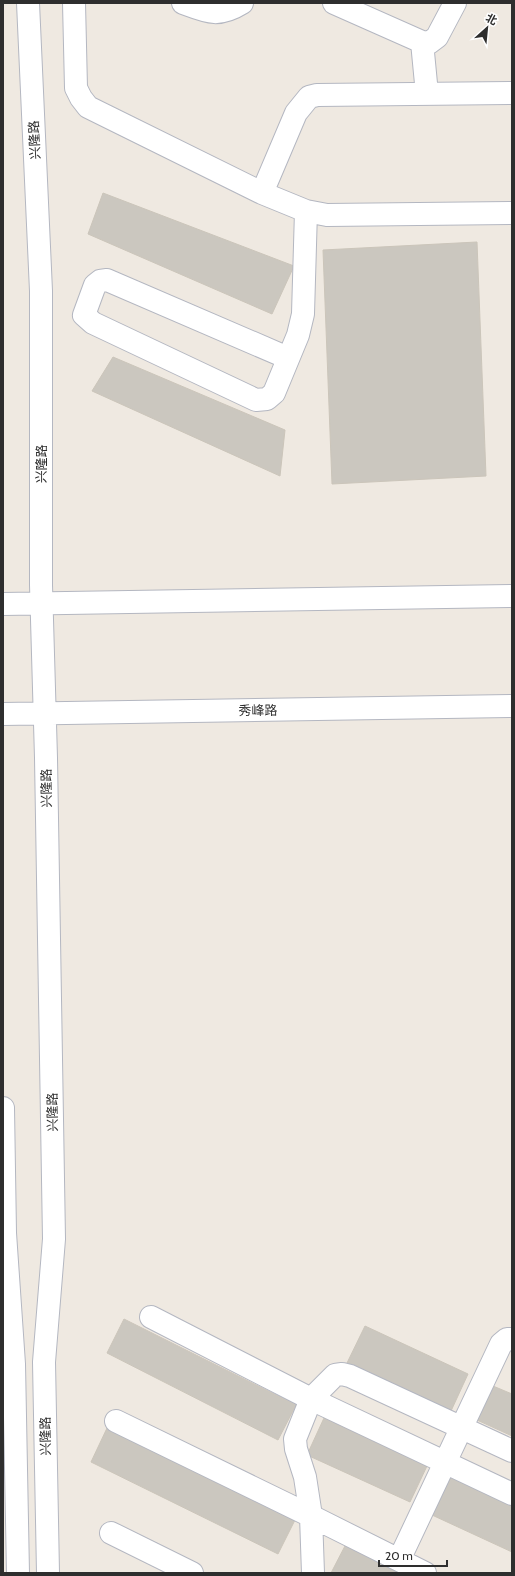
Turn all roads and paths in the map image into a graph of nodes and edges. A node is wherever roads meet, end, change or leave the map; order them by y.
1 (28, 3) edge
2 (74, 3) edge
3 (183, 3) edge
4 (242, 3) edge
5 (334, 3) edge
6 (455, 3) edge
7 (422, 42) junction
8 (512, 93) edge
9 (427, 94) junction
10 (262, 193) junction
11 (306, 211) junction
12 (512, 213) edge
13 (288, 358) junction
14 (512, 596) edge
15 (3, 604) edge
16 (42, 604) junction
17 (512, 706) edge
18 (3, 714) edge
19 (44, 714) junction
20 (3, 1108) edge
21 (151, 1317) dead end
22 (512, 1339) edge
23 (311, 1399) junction
24 (116, 1421) dead end
25 (461, 1428) junction
26 (512, 1451) edge
27 (445, 1462) junction
28 (512, 1494) edge
29 (311, 1516) junction
30 (111, 1533) dead end
31 (399, 1560) junction
32 (18, 1573) edge
33 (48, 1573) edge
34 (192, 1573) edge
35 (313, 1573) edge
36 (425, 1573) edge

1 - 16 street, 兴隆路
2 - 10 street
3 - 4 street
5 - 7 street
6 - 7 street
7 - 9 street
8 - 9 street
9 - 10 street
10 - 11 street
11 - 12 street
11 - 13 street
13 - 13 street
14 - 16 street
15 - 16 street
16 - 19 street, 兴隆路
17 - 19 street, 秀峰路
18 - 19 street, 秀峰路
19 - 33 street, 兴隆路
20 - 32 street
21 - 23 street
22 - 25 street
23 - 25 street
23 - 27 street
23 - 29 street
24 - 29 street
25 - 26 street
25 - 27 street
27 - 28 street
27 - 31 street
29 - 31 street
29 - 35 street
30 - 34 street
31 - 36 street

